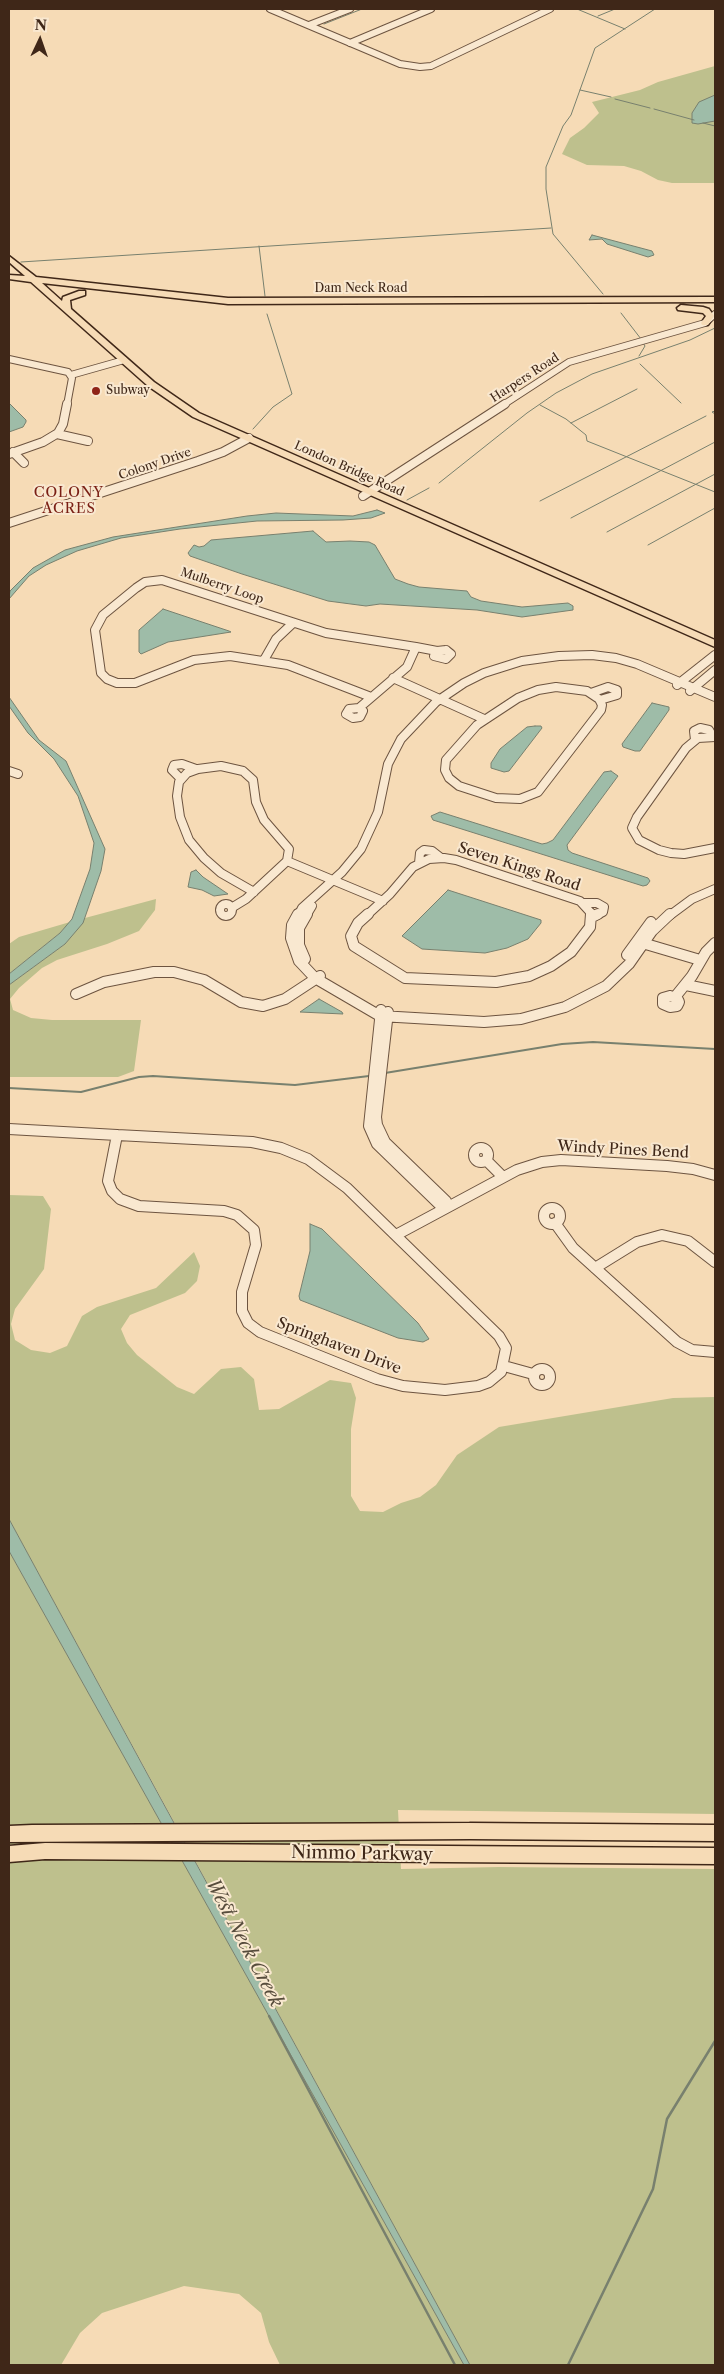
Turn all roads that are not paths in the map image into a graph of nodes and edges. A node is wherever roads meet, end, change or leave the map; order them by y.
1 (270, 9) edge
2 (350, 9) edge
3 (431, 9) edge
4 (550, 9) edge
5 (309, 25) junction
6 (350, 43) junction
7 (9, 258) edge
8 (9, 268) edge
9 (9, 277) edge
10 (21, 279) junction
11 (9, 284) edge
12 (32, 284) junction
13 (43, 288) junction
14 (82, 293) junction
15 (715, 300) edge
16 (715, 306) edge
17 (631, 307) junction
18 (67, 309) junction
19 (715, 314) edge
20 (705, 322) junction
21 (116, 358) junction
22 (9, 359) edge
23 (68, 372) junction
24 (57, 434) junction
25 (245, 440) junction
26 (88, 441) dead end
27 (11, 453) edge
28 (24, 463) dead end
29 (366, 494) junction
30 (9, 523) edge
31 (293, 624) junction
32 (715, 644) edge
33 (416, 647) junction
34 (437, 651) dead end
35 (715, 654) edge
36 (264, 660) junction
37 (715, 670) edge
38 (391, 680) junction
39 (679, 684) junction
40 (692, 690) junction
41 (591, 692) junction
42 (371, 697) junction
43 (715, 697) edge
44 (600, 700) junction
45 (441, 702) junction
46 (715, 702) edge
47 (359, 708) dead end
48 (482, 721) junction
49 (714, 737) edge
50 (196, 770) junction
51 (9, 771) edge
52 (18, 774) dead end
53 (181, 778) junction
54 (715, 848) edge
55 (287, 860) junction
56 (337, 882) junction
57 (715, 884) edge
58 (715, 889) edge
59 (254, 892) junction
60 (383, 901) junction
61 (583, 902) junction
62 (233, 907) dead end
63 (592, 917) junction
64 (640, 942) junction
65 (715, 943) edge
66 (700, 960) junction
67 (318, 977) junction
68 (686, 985) junction
69 (715, 991) edge
70 (76, 994) dead end
71 (675, 997) dead end
72 (384, 1013) junction
73 (9, 1129) edge
74 (116, 1135) junction
75 (486, 1160) dead end
76 (715, 1175) edge
77 (503, 1177) junction
78 (448, 1207) junction
79 (555, 1223) dead end
80 (396, 1236) junction
81 (715, 1262) edge
82 (595, 1268) junction
83 (715, 1352) edge
84 (504, 1366) junction
85 (532, 1374) dead end
86 (715, 1833) edge
87 (9, 1834) edge
88 (9, 1854) edge
89 (715, 1856) edge

1 - 5 street
2 - 5 street
3 - 6 street
4 - 6 street
5 - 6 street
7 - 12 main road, London Bridge Road
8 - 10 main road, London Bridge Road
9 - 10 main road
10 - 12 main road, London Bridge Road
11 - 12 main road, Dam Neck Road
12 - 13 main road, Dam Neck Road
12 - 15 main road, Dam Neck Road
12 - 21 main road, London Bridge Road
13 - 14 main road, Dam Neck Road
13 - 18 main road, London Bridge Road
14 - 17 main road, Dam Neck Road
14 - 18 main road
16 - 17 main road, Dam Neck Road
17 - 20 main road
18 - 21 main road, London Bridge Road
19 - 20 street, Harpers Road
20 - 29 street, Harpers Road
21 - 23 street
21 - 25 main road, London Bridge Road
22 - 23 street
23 - 24 street
24 - 26 street
24 - 27 street
25 - 29 main road, London Bridge Road
25 - 30 street, Colony Drive
27 - 28 street
29 - 32 main road, London Bridge Road
29 - 35 main road, London Bridge Road
31 - 33 street, Mulberry Loop
31 - 36 street
31 - 36 street, Mulberry Loop
33 - 34 street, Mulberry Loop
33 - 38 street
35 - 39 street
36 - 42 street, Mulberry Loop
37 - 40 street
38 - 42 street
38 - 45 street
39 - 40 street
39 - 45 street
40 - 43 street
40 - 46 street
41 - 44 street
41 - 44 street
41 - 48 street
42 - 47 street
44 - 48 street
45 - 48 street
45 - 56 street
49 - 54 street
50 - 53 street
50 - 53 street
50 - 55 street
51 - 52 street
53 - 59 street
55 - 56 street
55 - 59 street
56 - 60 street
56 - 67 street
57 - 64 street
58 - 64 street
59 - 62 street
60 - 61 street, Seven Kings Road
60 - 63 street, Seven Kings Road
61 - 63 street, Seven Kings Road
61 - 63 street
64 - 66 street
64 - 72 street
65 - 66 street
66 - 68 street
67 - 70 street
67 - 72 street
68 - 69 street
68 - 71 street
72 - 78 street
73 - 74 street
74 - 80 street
74 - 84 street, Springhaven Drive
75 - 77 street
76 - 77 street, Windy Pines Bend
77 - 78 street, Windy Pines Bend
78 - 80 street, Windy Pines Bend
79 - 82 street
80 - 84 street
81 - 82 street
82 - 83 street
84 - 85 street
86 - 87 highway, Nimmo Parkway
88 - 89 highway, Nimmo Parkway

